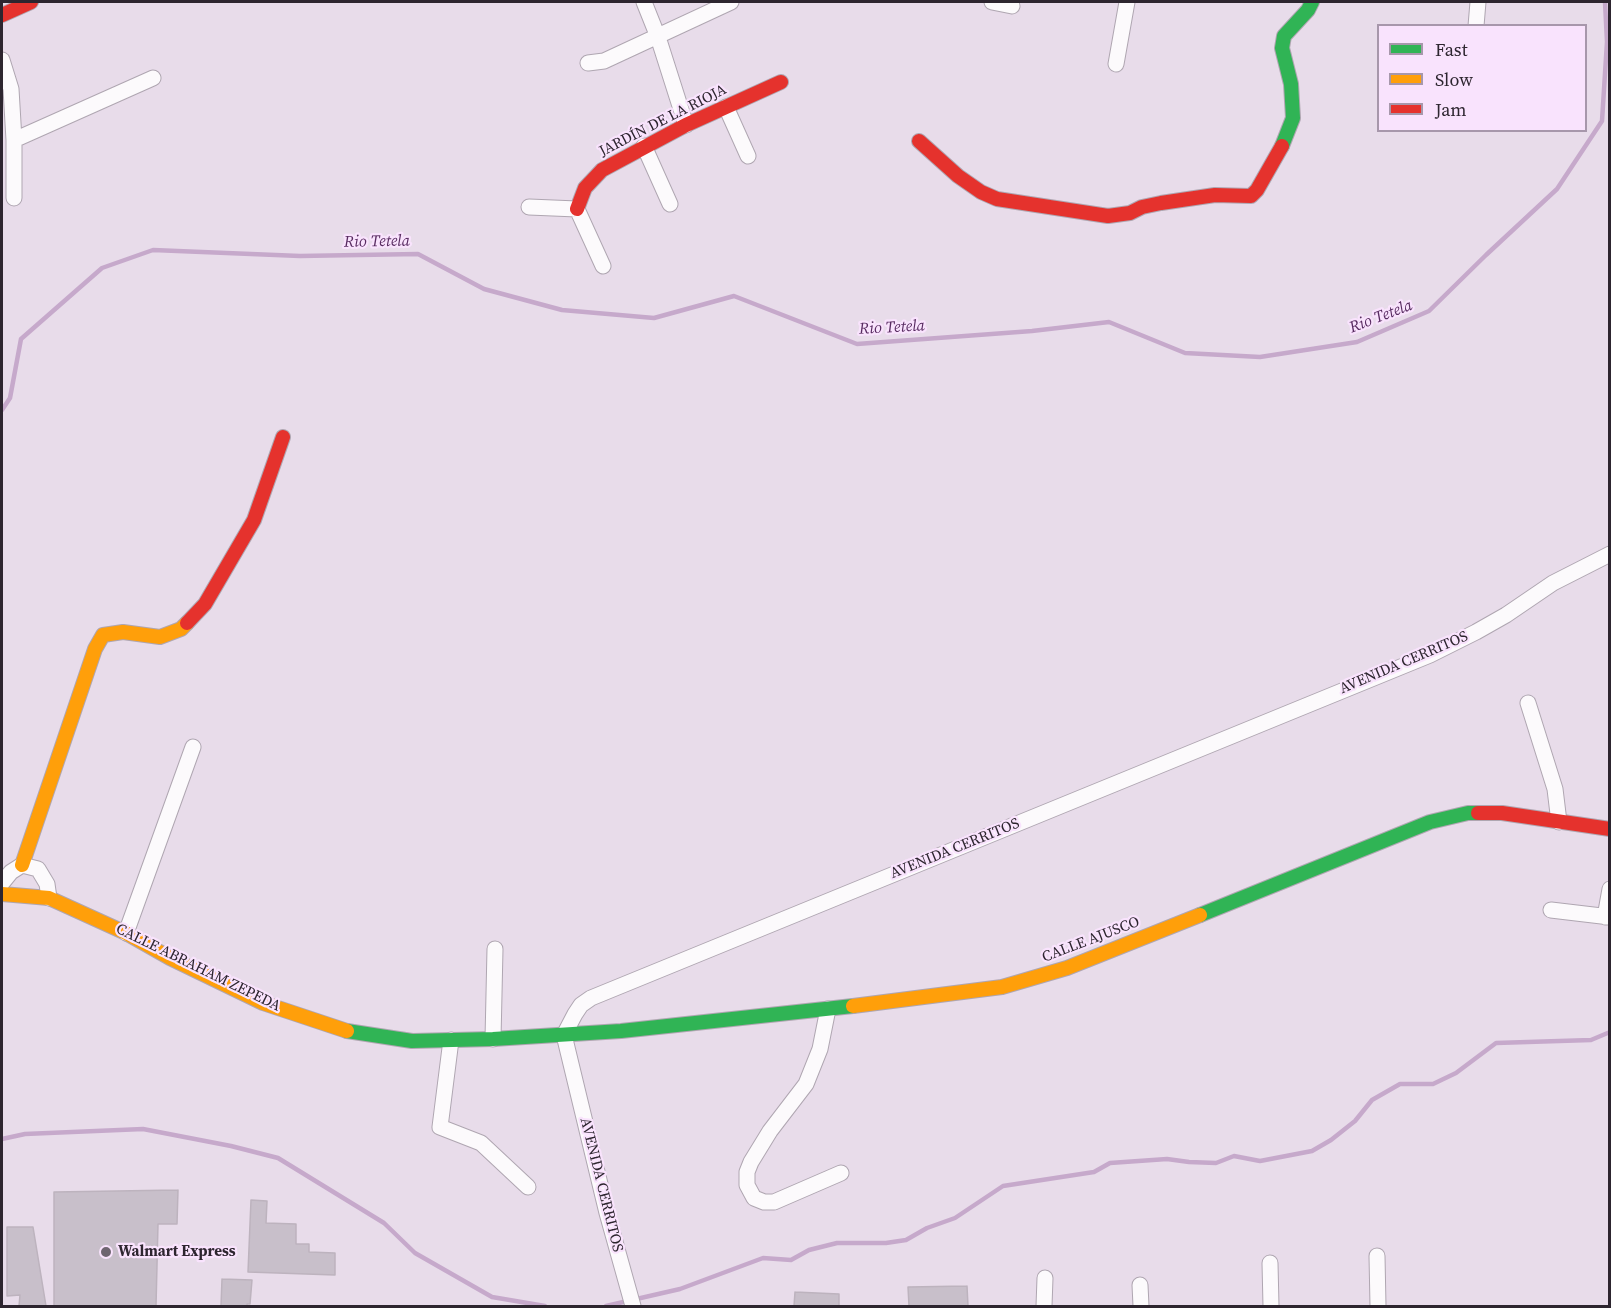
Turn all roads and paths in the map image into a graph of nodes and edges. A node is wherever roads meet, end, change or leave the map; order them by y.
1 (32, 2) edge
2 (644, 2) edge
3 (731, 2) edge
4 (992, 2) edge
5 (1127, 2) edge
6 (1312, 2) edge
7 (1478, 2) edge
8 (1012, 6) dead end
9 (2, 15) edge
10 (1476, 24) edge
11 (658, 37) junction
12 (2, 60) edge
13 (588, 63) dead end
14 (1116, 64) dead end
15 (153, 78) dead end
16 (781, 82) dead end
17 (726, 107) junction
18 (686, 125) junction
19 (14, 140) junction
20 (919, 141) dead end
21 (644, 146) junction
22 (748, 156) dead end
23 (14, 198) dead end
24 (670, 204) dead end
25 (529, 207) dead end
26 (577, 209) junction
27 (603, 266) dead end
28 (283, 437) dead end
29 (1610, 554) edge
30 (1528, 703) dead end
31 (193, 747) dead end
32 (1559, 822) junction
33 (1610, 829) edge
34 (22, 865) junction
35 (2, 883) edge
36 (1610, 889) edge
37 (2, 894) edge
38 (49, 897) junction
39 (1551, 910) dead end
40 (1607, 917) edge
41 (126, 933) junction
42 (495, 949) dead end
43 (828, 1009) junction
44 (564, 1035) junction
45 (493, 1039) junction
46 (451, 1040) junction
47 (841, 1173) dead end
48 (528, 1187) dead end
49 (1377, 1256) dead end
50 (1270, 1263) dead end
51 (1045, 1278) dead end
52 (1140, 1285) dead end
53 (633, 1306) edge
54 (1044, 1306) edge
55 (1142, 1306) edge
56 (1271, 1306) edge
57 (1378, 1306) edge

1 - 9 street
2 - 11 street
3 - 11 street
4 - 8 street
5 - 14 street
6 - 20 street
7 - 10 street
11 - 13 street
11 - 18 street
12 - 19 street
15 - 19 street
16 - 17 street, JARDÍN DE LA RIOJA
17 - 18 street, JARDÍN DE LA RIOJA
17 - 22 street
18 - 21 street, JARDÍN DE LA RIOJA
19 - 23 street
21 - 24 street
21 - 26 street, JARDÍN DE LA RIOJA
25 - 26 street
26 - 27 street
28 - 34 street
29 - 44 street, AVENIDA CERRITOS
30 - 32 street
31 - 41 street
32 - 33 street, CALLE AJUSCO
32 - 43 street, CALLE AJUSCO
34 - 35 street
34 - 38 street
36 - 40 street
37 - 38 street, CALLE ABRAHAM ZEPEDA
38 - 41 street, CALLE ABRAHAM ZEPEDA
39 - 40 street
41 - 46 street, CALLE ABRAHAM ZEPEDA
42 - 45 street
43 - 44 street, CALLE AJUSCO
43 - 47 street
44 - 45 street, CALLE ABRAHAM ZEPEDA
44 - 53 street, AVENIDA CERRITOS
45 - 46 street, CALLE ABRAHAM ZEPEDA
46 - 48 street
49 - 57 street
50 - 56 street
51 - 54 street
52 - 55 street

